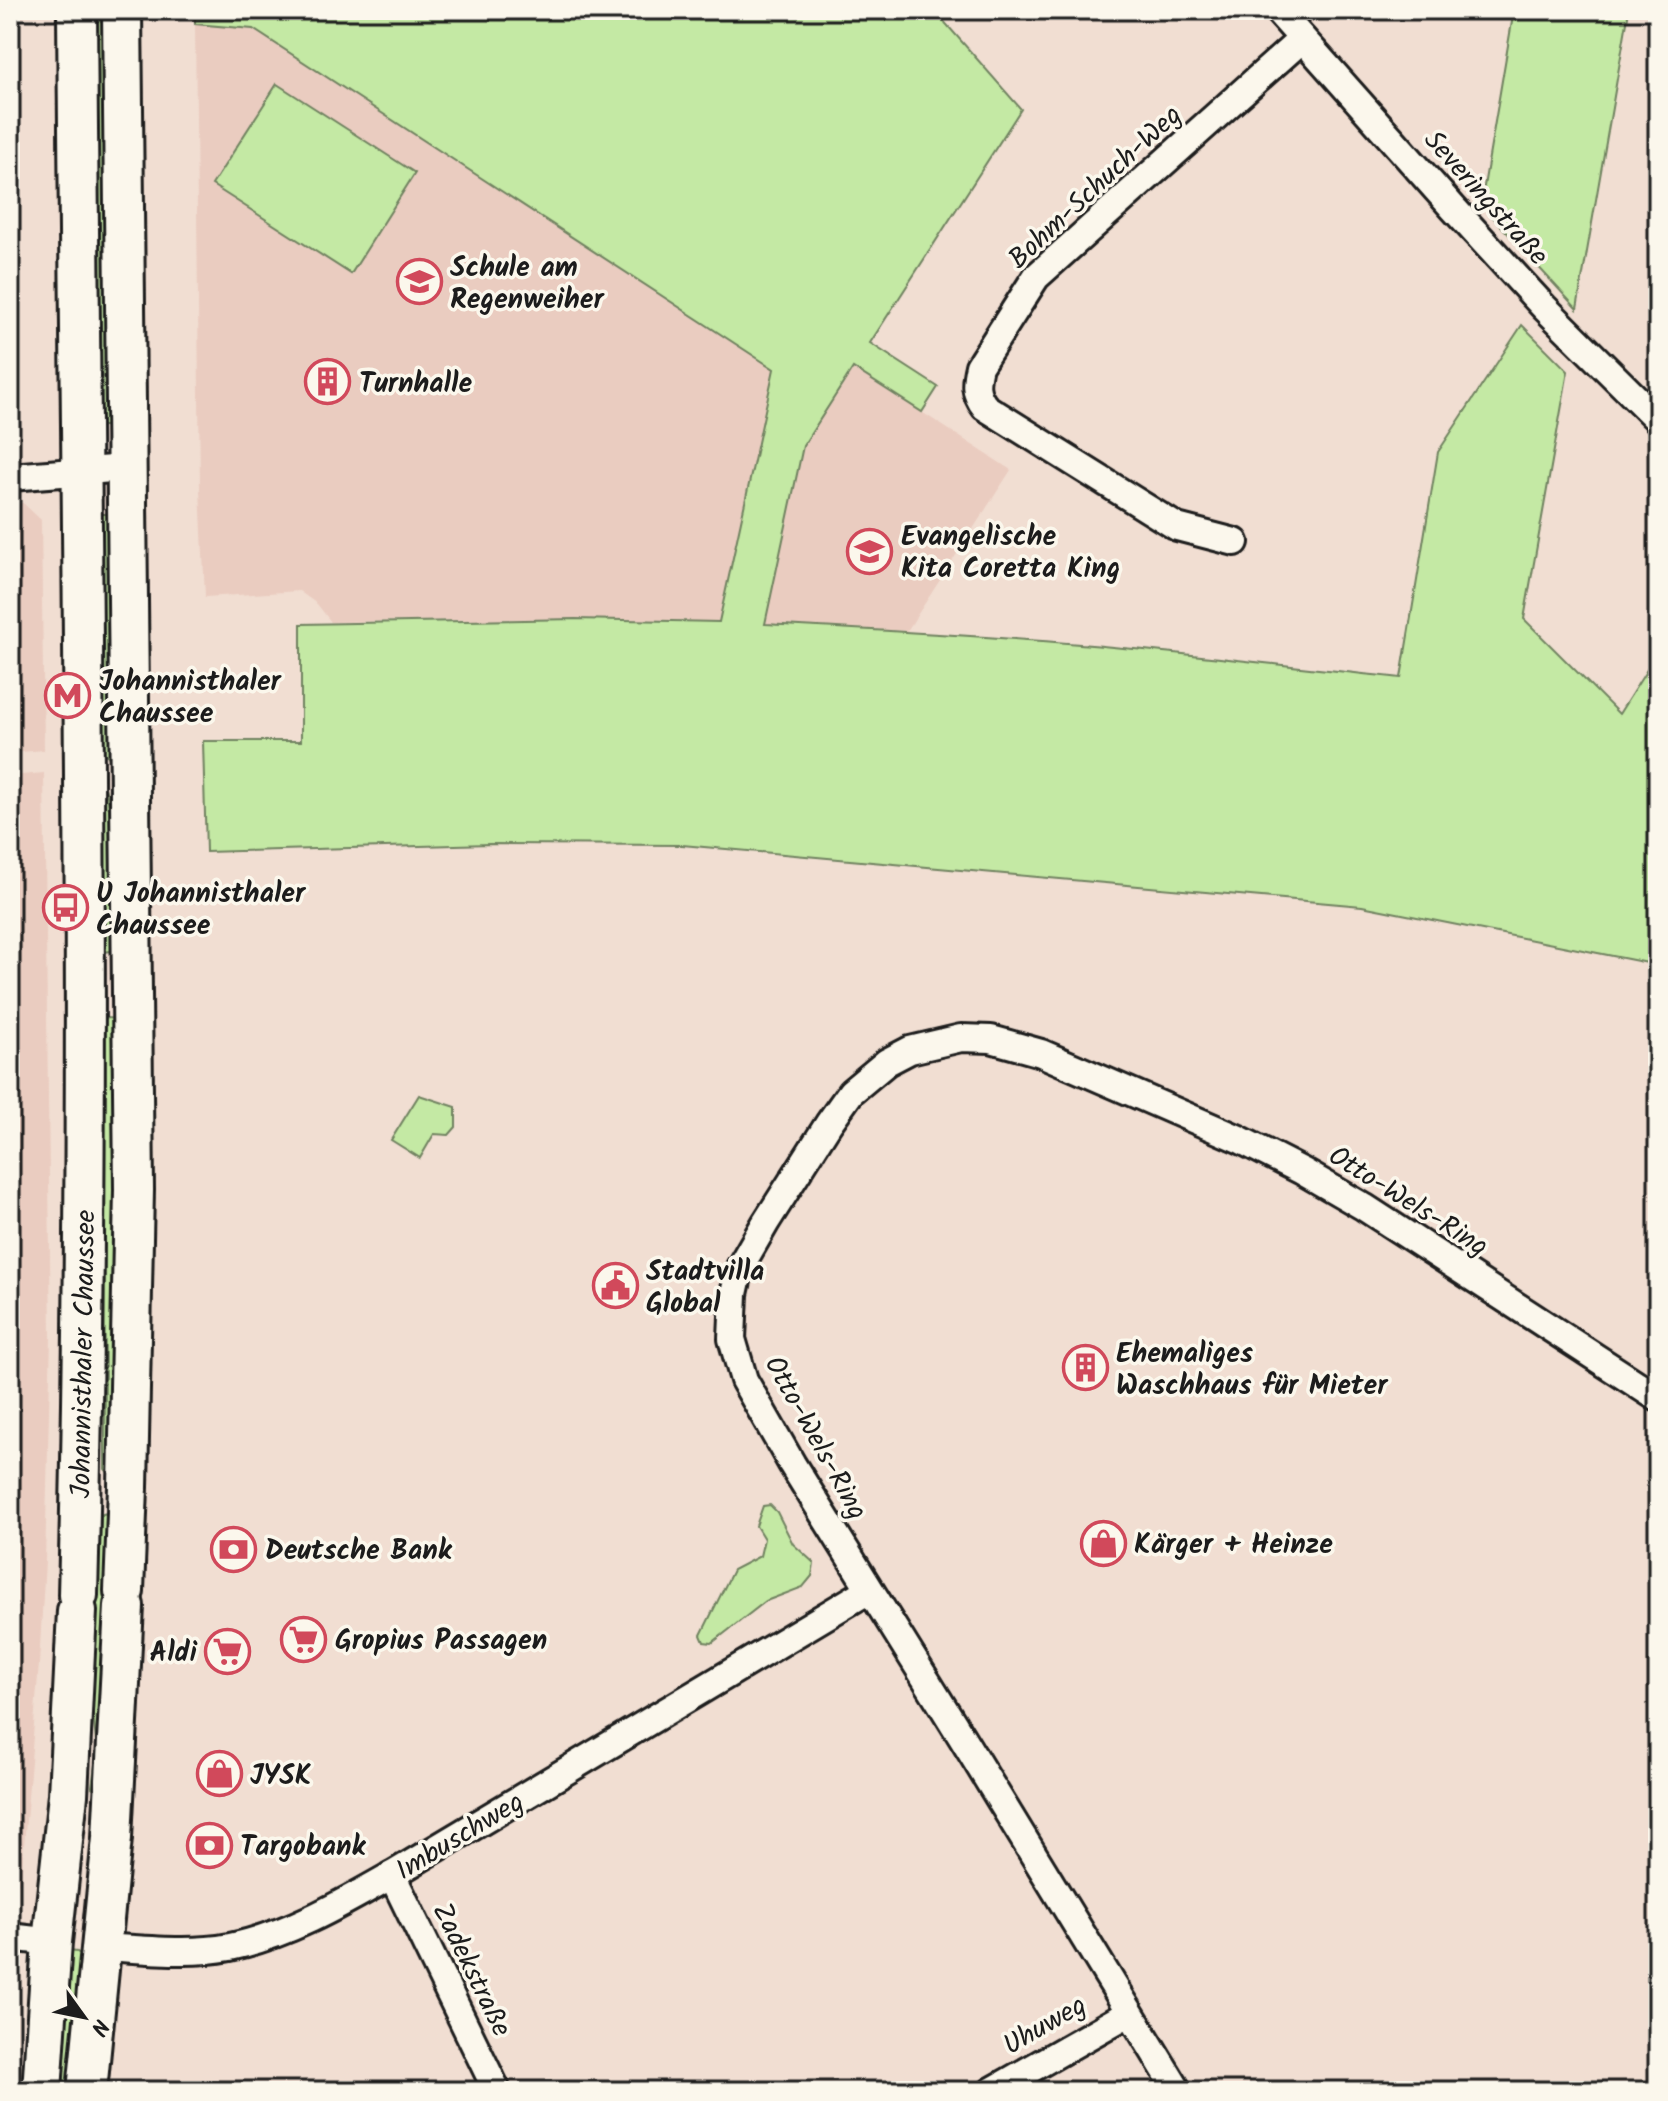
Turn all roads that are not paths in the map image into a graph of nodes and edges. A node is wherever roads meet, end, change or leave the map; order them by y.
1 (77, 10) edge
2 (122, 10) edge
3 (1277, 10) edge
4 (1302, 39) junction
5 (1658, 420) edge
6 (125, 468) junction
7 (80, 471) junction
8 (10, 477) edge
9 (1235, 542) dead end
10 (1658, 1398) edge
11 (869, 1590) junction
12 (392, 1875) junction
13 (10, 1937) edge
14 (52, 1942) junction
15 (101, 1947) junction
16 (1129, 2013) junction
17 (42, 2091) edge
18 (87, 2091) edge
19 (497, 2091) edge
20 (992, 2091) edge
21 (1178, 2091) edge

1 - 7 main road, Johannisthaler Chaussee
2 - 6 main road, Johannisthaler Chaussee
3 - 4 street, Severingstraße
4 - 5 street, Severingstraße
4 - 9 street, Bohm-Schuch-Weg
6 - 7 street
6 - 15 main road, Johannisthaler Chaussee
7 - 8 street
7 - 14 main road, Johannisthaler Chaussee
10 - 11 street, Otto-Wels-Ring
11 - 12 street, Imbuschweg
11 - 16 street, Otto-Wels-Ring
12 - 15 street, Imbuschweg
12 - 19 street, Zadekstraße
13 - 14 street, Imbuschweg
14 - 15 main road, Imbuschweg
14 - 17 main road, Johannisthaler Chaussee
15 - 18 main road, Johannisthaler Chaussee
16 - 20 street, Uhuweg
16 - 21 street, Otto-Wels-Ring

